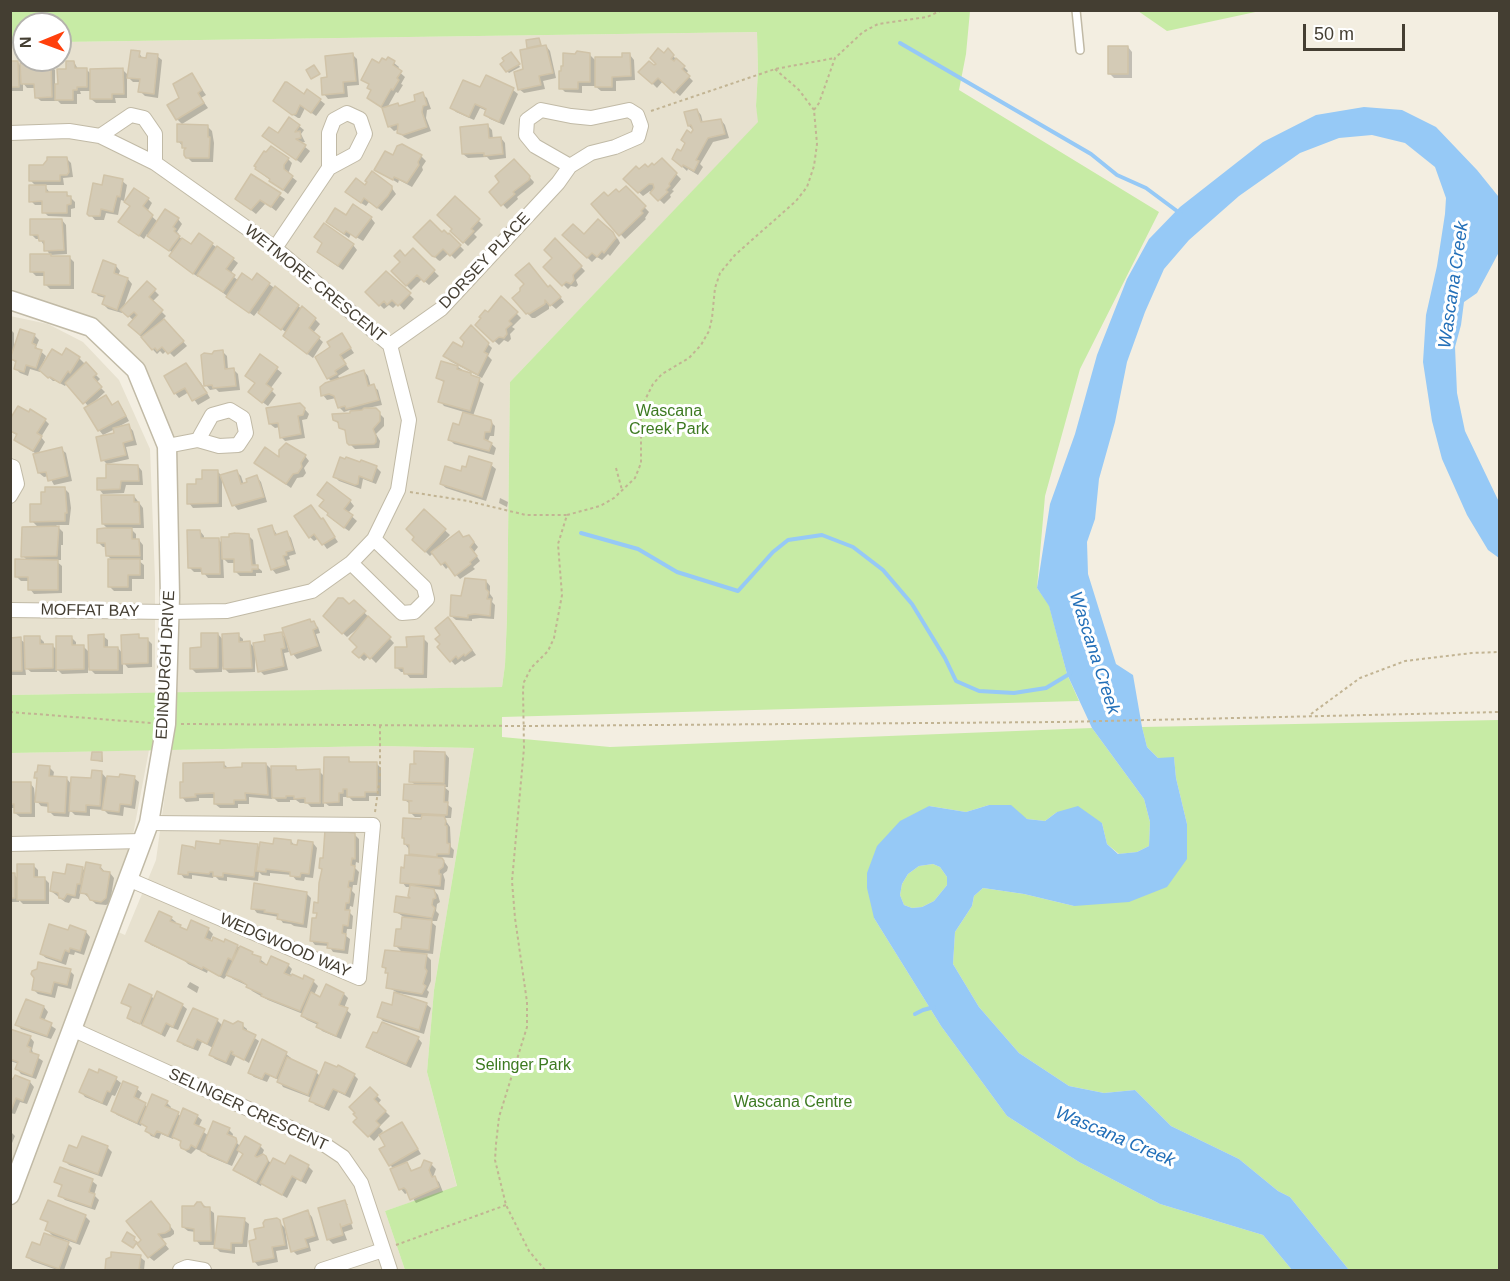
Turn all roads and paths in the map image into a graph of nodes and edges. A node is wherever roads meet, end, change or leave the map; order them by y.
1 (942, 10) edge
2 (1076, 10) edge
3 (1080, 50) dead end
4 (835, 58) junction
5 (776, 69) junction
6 (814, 110) junction
7 (637, 116) junction
8 (10, 133) edge
9 (100, 136) junction
10 (155, 163) junction
11 (570, 166) junction
12 (329, 168) dead end
13 (275, 248) junction
14 (10, 300) edge
15 (390, 345) junction
16 (198, 440) dead end
17 (167, 446) junction
18 (10, 466) edge
19 (616, 468) dead end
20 (398, 490) junction
21 (622, 490) junction
22 (10, 496) edge
23 (567, 515) junction
24 (374, 539) junction
25 (351, 563) junction
26 (10, 610) edge
27 (169, 612) junction
28 (1500, 652) edge
29 (10, 712) edge
30 (1500, 712) edge
31 (1309, 716) junction
32 (166, 724) junction
33 (380, 725) junction
34 (524, 726) junction
35 (149, 823) junction
36 (373, 825) junction
37 (142, 841) junction
38 (10, 844) edge
39 (128, 879) junction
40 (72, 1029) junction
41 (10, 1195) edge
42 (506, 1205) junction
43 (383, 1250) junction
44 (180, 1270) edge
45 (204, 1270) edge
46 (322, 1270) edge
47 (390, 1270) edge
48 (545, 1270) edge

1 - 4 path
2 - 3 lane
4 - 5 path
4 - 6 path
5 - 6 path
5 - 7 path
6 - 21 path
7 - 11 street, DORSEY PLACE
7 - 11 street
8 - 9 street, WETMORE CRESCENT
9 - 10 street, WETMORE CRESCENT
9 - 10 street
10 - 13 street, WETMORE CRESCENT
11 - 15 street, DORSEY PLACE
12 - 13 street
13 - 15 street, WETMORE CRESCENT
14 - 17 street, EDINBURGH DRIVE
15 - 20 street, WETMORE CRESCENT
16 - 17 street
17 - 27 street, EDINBURGH DRIVE
18 - 22 street
19 - 21 path
20 - 23 path
20 - 24 street, WETMORE CRESCENT
21 - 23 path
23 - 34 path
24 - 25 street, WETMORE CRESCENT
24 - 25 street
25 - 27 street, WETMORE CRESCENT
26 - 27 street, MOFFAT BAY
27 - 32 street, EDINBURGH DRIVE
28 - 31 path
29 - 32 path
30 - 31 path
31 - 34 path
32 - 33 path
32 - 35 street, EDINBURGH DRIVE
33 - 34 path
33 - 36 path
34 - 42 path
35 - 36 street
35 - 37 street, EDINBURGH DRIVE
36 - 39 street, WEDGWOOD WAY
37 - 38 street
37 - 39 street, EDINBURGH DRIVE
39 - 40 street, EDINBURGH DRIVE
40 - 41 street, EDINBURGH DRIVE
40 - 43 street, SELINGER CRESCENT
42 - 43 path
42 - 48 path
43 - 46 street
43 - 47 street, SELINGER CRESCENT
44 - 45 street

